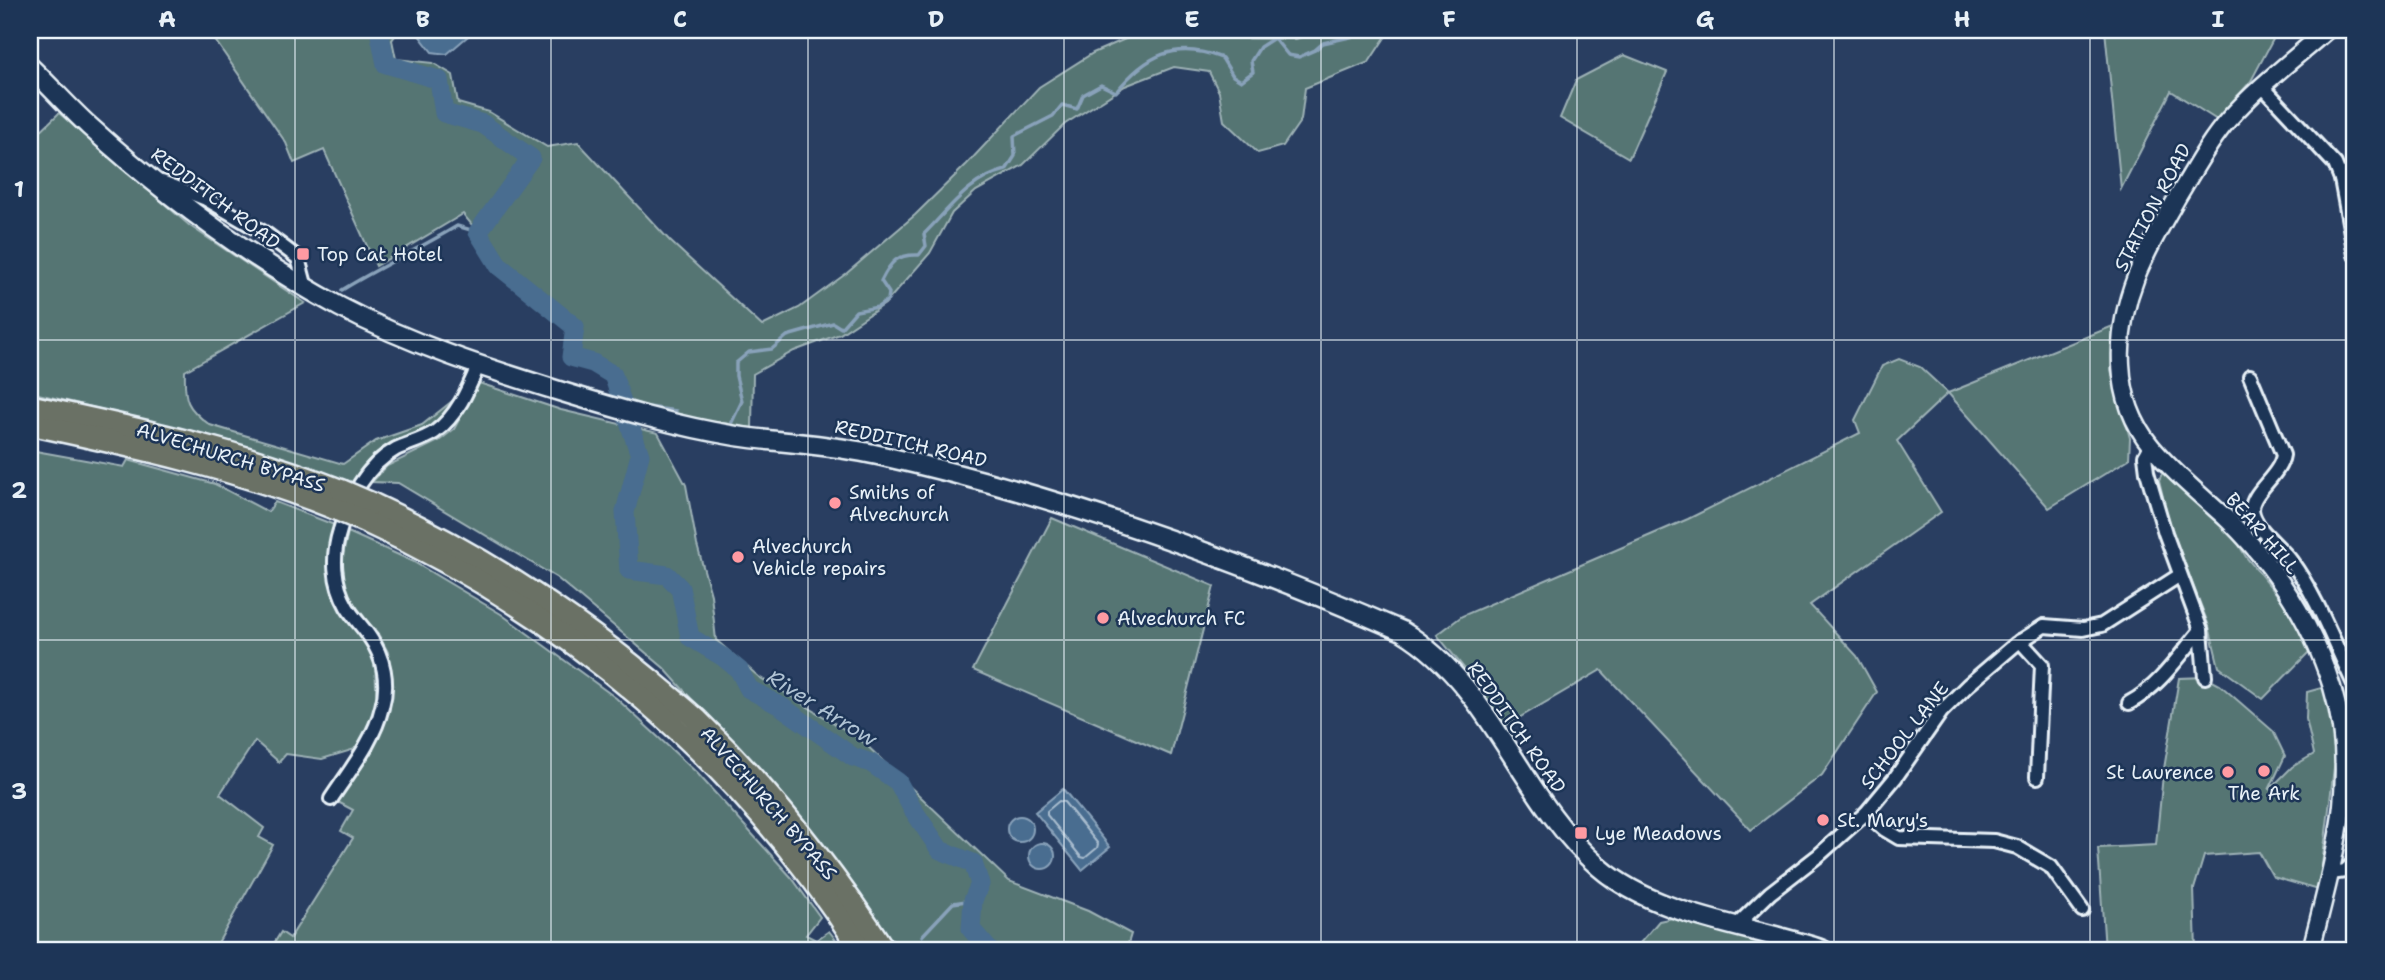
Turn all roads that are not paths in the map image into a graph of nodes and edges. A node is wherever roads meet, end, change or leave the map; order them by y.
1 (2327, 30) edge
2 (30, 67) edge
3 (2262, 86) junction
4 (2355, 164) edge
5 (2341, 179) junction
6 (2355, 255) edge
7 (478, 366) junction
8 (2250, 376) dead end
9 (30, 406) edge
10 (30, 424) edge
11 (2151, 446) junction
12 (338, 500) junction
13 (368, 512) junction
14 (2277, 548) junction
15 (2264, 559) junction
16 (2180, 575) junction
17 (2201, 630) junction
18 (2020, 641) junction
19 (2205, 677) dead end
20 (2355, 685) edge
21 (2129, 703) dead end
22 (2349, 739) edge
23 (2037, 777) dead end
24 (331, 800) dead end
25 (1866, 813) junction
26 (2355, 862) edge
27 (2331, 873) junction
28 (2082, 911) dead end
29 (1736, 926) junction
30 (861, 950) edge
31 (884, 950) edge
32 (1823, 950) edge
33 (2311, 950) edge

1 - 3 street, STATION ROAD
2 - 7 main road, REDDITCH ROAD
3 - 5 street
3 - 11 street, STATION ROAD
4 - 5 street
5 - 6 street
7 - 24 street
7 - 29 main road, REDDITCH ROAD
8 - 14 street
9 - 12 highway, ALVECHURCH BYPASS
10 - 12 highway, ALVECHURCH BYPASS
11 - 15 street, BEAR HILL
11 - 16 street
12 - 13 highway, ALVECHURCH BYPASS, bridge
13 - 30 highway, ALVECHURCH BYPASS
13 - 31 highway, ALVECHURCH BYPASS
14 - 15 street
14 - 20 street
15 - 22 street, BEAR HILL
16 - 17 street
16 - 18 street, SCHOOL LANE
17 - 19 street
17 - 21 street
18 - 23 street
18 - 25 street, SCHOOL LANE
22 - 27 street, BEAR HILL
25 - 28 street, SCHOOL LANE
25 - 29 street, SCHOOL LANE
26 - 27 street
27 - 33 street, BEAR HILL
29 - 32 main road, REDDITCH ROAD

